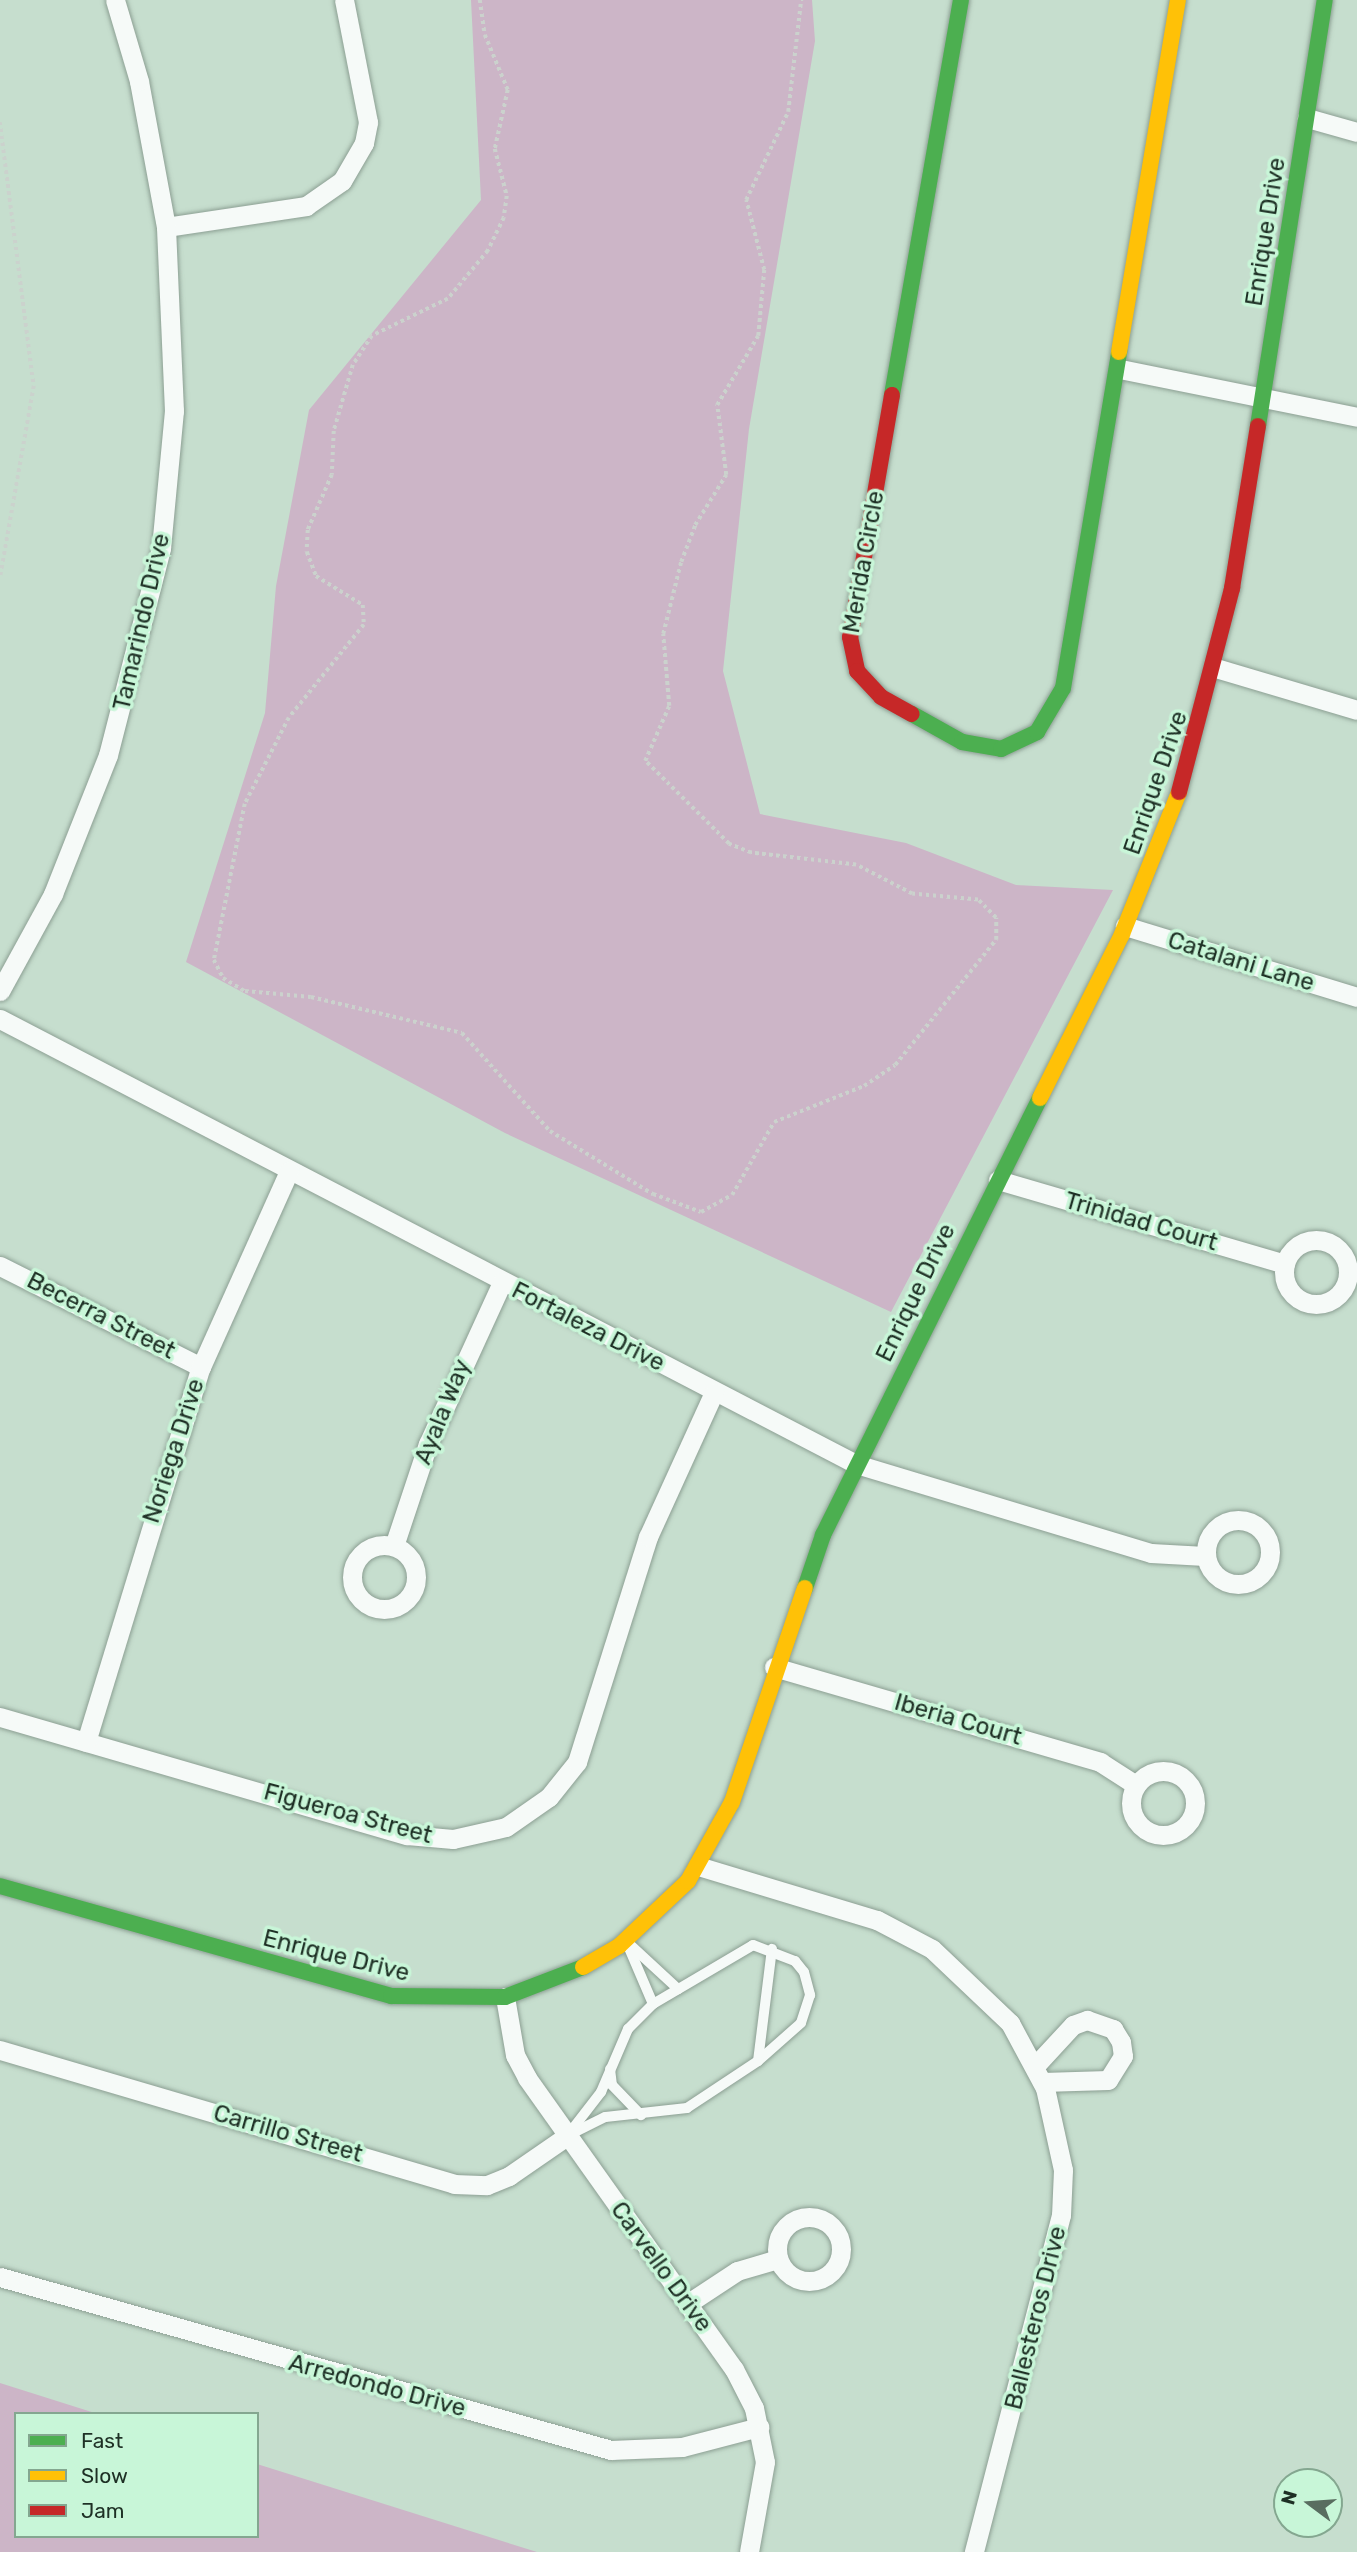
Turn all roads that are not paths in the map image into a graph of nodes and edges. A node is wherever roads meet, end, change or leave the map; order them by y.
1 (115, 0) edge
2 (344, 0) edge
3 (961, 0) edge
4 (1178, 0) edge
5 (1325, 0) edge
6 (1307, 118) junction
7 (1357, 132) edge
8 (166, 227) junction
9 (1120, 369) junction
10 (1263, 393) junction
11 (1357, 417) edge
12 (1216, 668) junction
13 (1357, 710) edge
14 (1125, 926) junction
15 (0, 991) edge
16 (1357, 997) edge
17 (0, 1019) edge
18 (289, 1171) junction
19 (998, 1180) junction
20 (1285, 1265) dead end
21 (0, 1266) edge
22 (502, 1282) junction
23 (201, 1367) junction
24 (715, 1392) junction
25 (856, 1464) junction
26 (394, 1546) dead end
27 (1205, 1556) dead end
28 (774, 1667) junction
29 (0, 1717) edge
30 (86, 1742) junction
31 (1136, 1786) dead end
32 (698, 1866) junction
33 (0, 1886) edge
34 (626, 1941) junction
35 (772, 1950) junction
36 (678, 1989) junction
37 (505, 1997) junction
38 (653, 2004) junction
39 (0, 2050) edge
40 (758, 2061) junction
41 (609, 2065) junction
42 (641, 2115) junction
43 (567, 2136) junction
44 (778, 2259) dead end
45 (0, 2277) edge
46 (687, 2304) junction
47 (759, 2427) junction
48 (749, 2552) edge
49 (974, 2552) edge

1 - 8 street, Tamarindo Drive
2 - 8 street
3 - 9 street, Merida Circle
4 - 9 street, Merida Circle
5 - 6 street, Enrique Drive
6 - 7 street
6 - 10 street, Enrique Drive
8 - 15 street, Tamarindo Drive
9 - 10 street
10 - 11 street
10 - 12 street, Enrique Drive
12 - 13 street
12 - 14 street, Enrique Drive
14 - 16 street, Catalani Lane
14 - 19 street, Enrique Drive
17 - 18 street, Fortaleza Drive
18 - 22 street, Fortaleza Drive
18 - 23 street, Noriega Drive
19 - 20 street, Trinidad Court
19 - 25 street, Enrique Drive
21 - 23 street, Becerra Street
22 - 24 street, Fortaleza Drive
22 - 26 street, Ayala Way
23 - 30 street, Noriega Drive
24 - 25 street, Fortaleza Drive
24 - 30 street, Figueroa Street
25 - 27 street, Fortaleza Drive
25 - 28 street, Enrique Drive
28 - 31 street, Iberia Court
28 - 32 street, Enrique Drive
29 - 30 street, Figueroa Street
32 - 34 street, Enrique Drive
32 - 49 street, Ballesteros Drive
33 - 37 street, Enrique Drive
34 - 36 lane
34 - 37 street, Enrique Drive
34 - 38 lane
35 - 36 lane
35 - 40 lane
35 - 40 lane
36 - 38 lane
37 - 43 street, Carvello Drive
38 - 41 lane
39 - 43 street, Carrillo Street
40 - 42 lane
41 - 42 lane
41 - 43 lane
42 - 43 lane
43 - 46 street, Carvello Drive
44 - 46 street
45 - 47 street, Arredondo Drive
46 - 47 street, Carvello Drive
47 - 48 street, Carvello Drive

